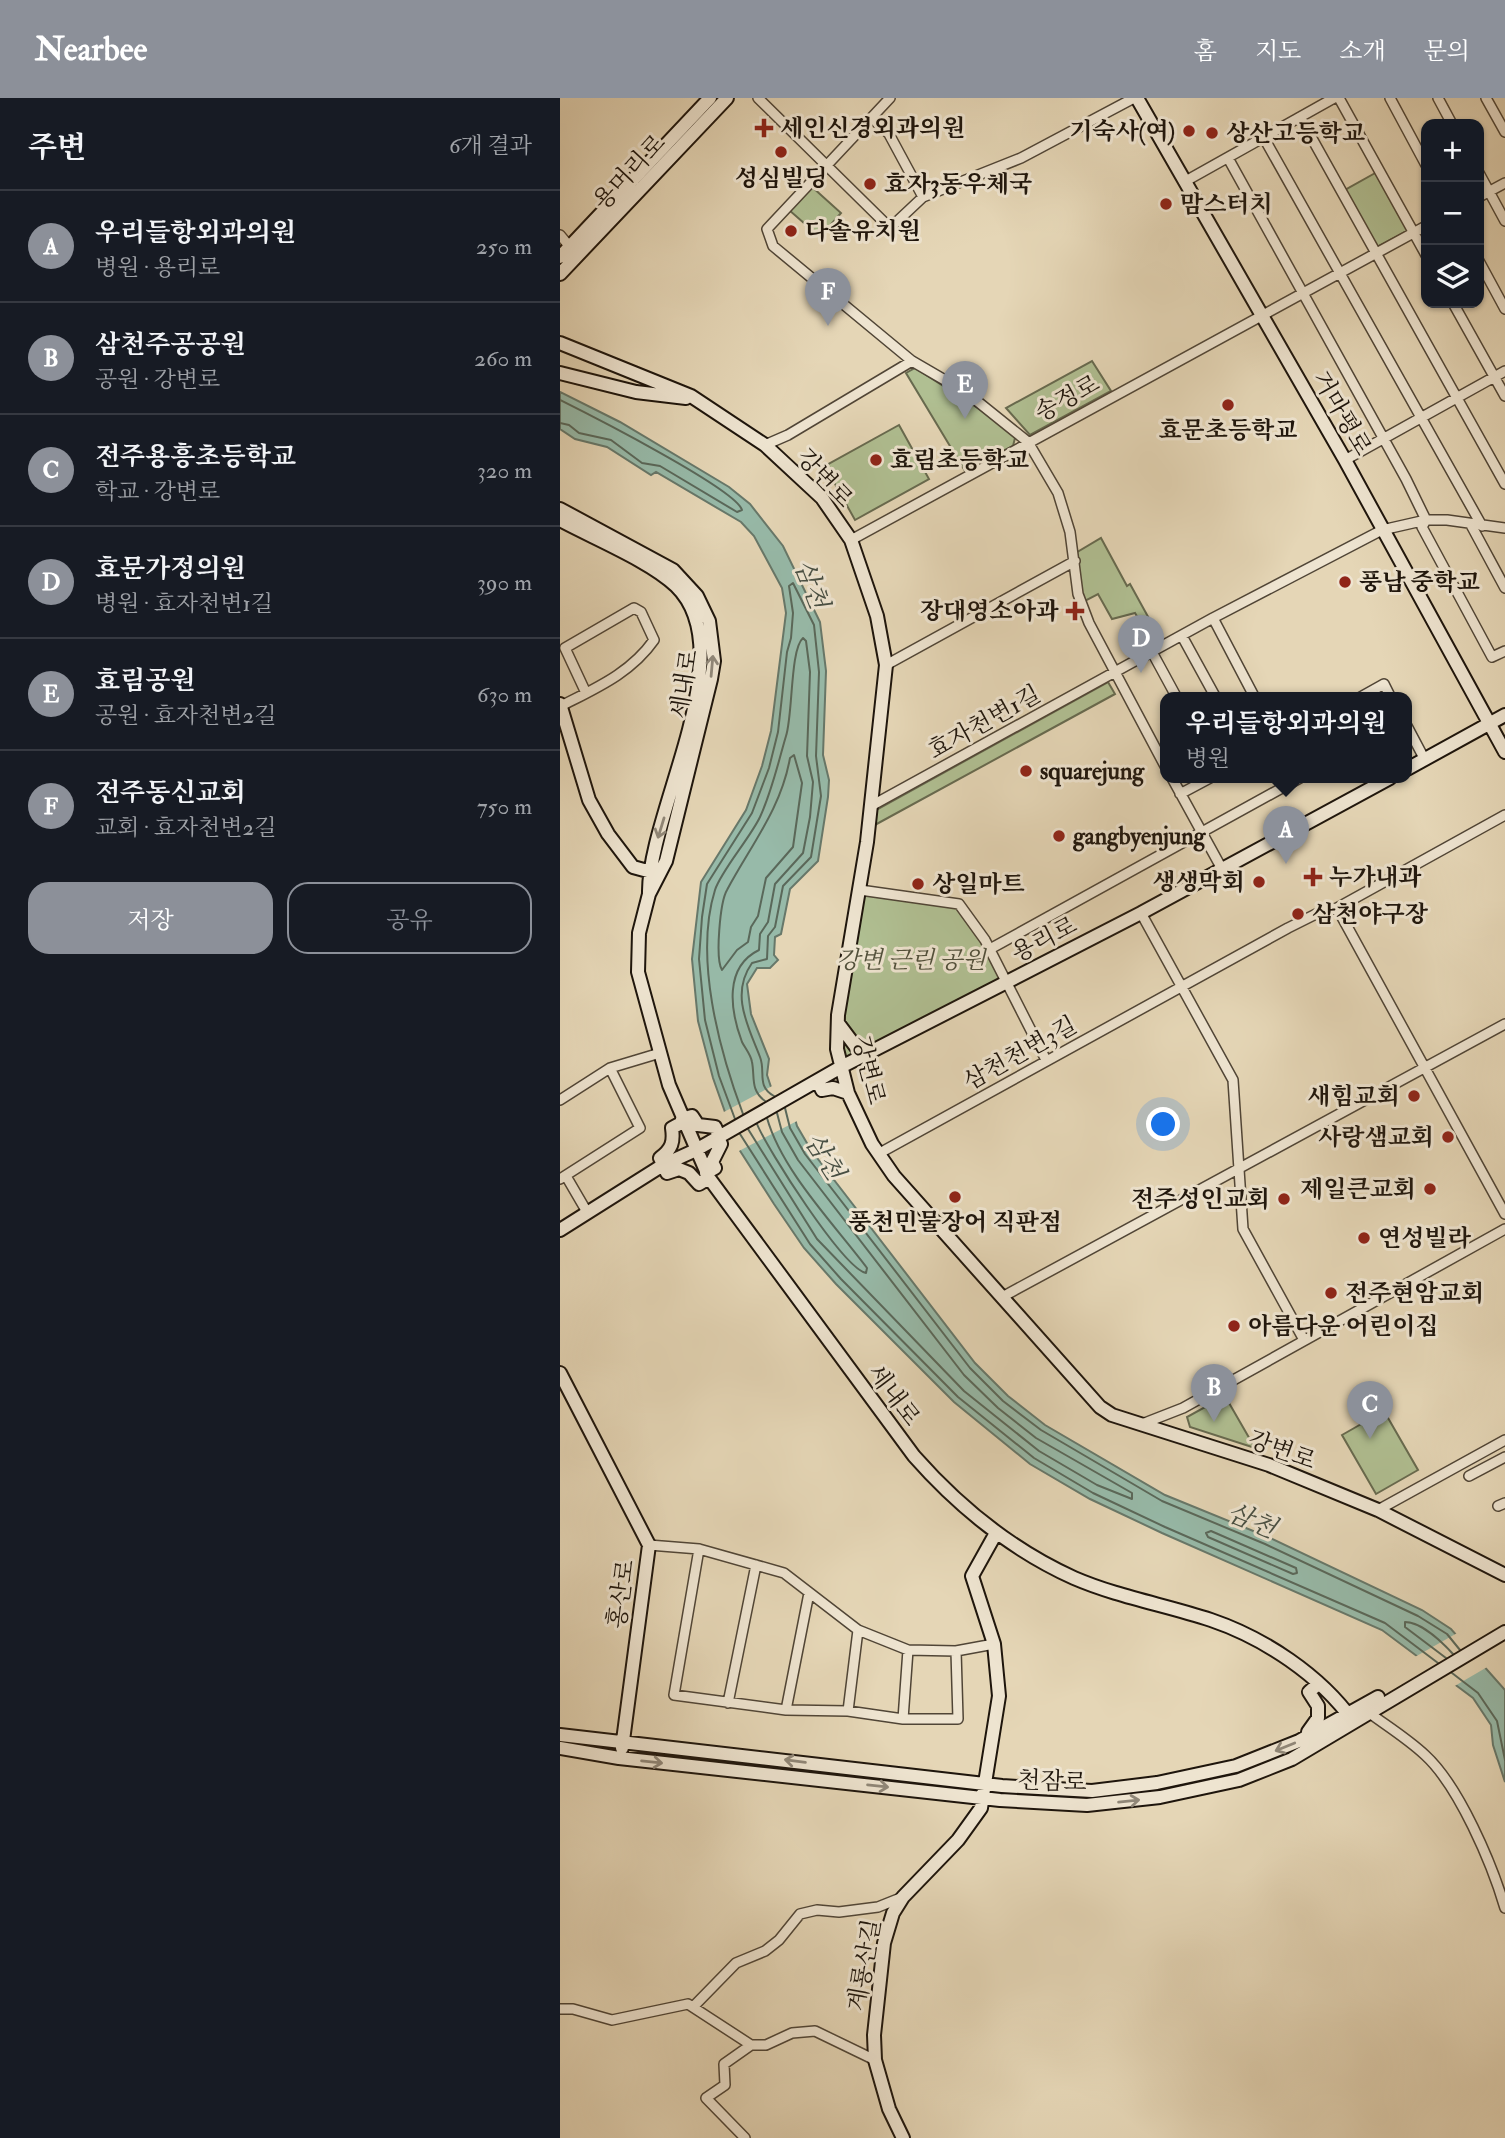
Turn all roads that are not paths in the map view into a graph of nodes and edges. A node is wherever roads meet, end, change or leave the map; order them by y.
1 (710, 98) edge
2 (727, 98) edge
3 (758, 98) edge
4 (890, 98) edge
5 (1135, 98) edge
6 (1337, 98) edge
7 (1390, 98) edge
8 (1438, 98) edge
9 (1486, 98) edge
10 (872, 117) junction
11 (1300, 117) junction
12 (1449, 119) edge
13 (1505, 132) edge
14 (1265, 138) junction
15 (1421, 156) edge
16 (1228, 158) junction
17 (826, 166) junction
18 (1185, 182) junction
19 (1484, 182) edge
20 (1505, 183) edge
21 (1489, 192) junction
22 (1484, 194) edge
23 (923, 197) junction
24 (1505, 221) edge
25 (1421, 229) edge
26 (1414, 233) junction
27 (560, 235) edge
28 (1421, 246) edge
29 (570, 247) junction
30 (1376, 254) junction
31 (560, 257) edge
32 (1484, 270) edge
33 (560, 274) edge
34 (1340, 274) junction
35 (1303, 294) junction
36 (1456, 308) edge
37 (1505, 309) edge
38 (1261, 316) junction
39 (560, 343) edge
40 (912, 361) junction
41 (1505, 371) edge
42 (560, 373) edge
43 (1494, 377) junction
44 (691, 396) junction
45 (1505, 396) edge
46 (1457, 397) junction
47 (1420, 417) junction
48 (1383, 438) junction
49 (1028, 442) junction
50 (765, 445) junction
51 (1345, 460) junction
52 (1505, 484) edge
53 (560, 509) edge
54 (560, 520) edge
55 (1426, 520) junction
56 (1471, 525) junction
57 (1482, 526) junction
58 (1505, 528) edge
59 (1382, 530) junction
60 (851, 540) junction
61 (1074, 561) junction
62 (1505, 588) edge
63 (1213, 618) junction
64 (1182, 636) junction
65 (1505, 651) edge
66 (1152, 652) junction
67 (886, 666) junction
68 (1115, 672) junction
69 (1174, 692) edge
70 (1213, 692) edge
71 (1252, 692) edge
72 (1370, 692) edge
73 (1388, 692) edge
74 (586, 693) junction
75 (561, 705) edge
76 (1505, 715) edge
77 (1489, 724) junction
78 (1412, 735) edge
79 (1505, 752) edge
80 (1160, 757) edge
81 (1425, 760) junction
82 (1412, 766) edge
83 (1174, 783) edge
84 (1201, 783) edge
85 (1290, 783) edge
86 (1381, 783) edge
87 (1180, 794) junction
88 (871, 806) junction
89 (1505, 815) edge
90 (1201, 833) junction
91 (1222, 869) junction
92 (648, 871) junction
93 (662, 875) junction
94 (860, 890) junction
95 (649, 894) junction
96 (1337, 908) junction
97 (1141, 913) junction
98 (990, 949) junction
99 (1007, 982) junction
100 (1182, 986) junction
101 (837, 1023) junction
102 (1505, 1024) edge
103 (874, 1050) junction
104 (660, 1053) junction
105 (1046, 1060) junction
106 (610, 1068) junction
107 (839, 1068) junction
108 (1424, 1068) junction
109 (818, 1082) junction
110 (846, 1093) junction
111 (560, 1100) edge
112 (682, 1121) junction
113 (715, 1139) junction
114 (696, 1150) junction
115 (878, 1154) junction
116 (663, 1165) junction
117 (1241, 1168) junction
118 (708, 1175) junction
119 (563, 1177) edge
120 (587, 1212) junction
121 (1505, 1214) edge
122 (1505, 1229) edge
123 (560, 1230) edge
124 (1004, 1296) junction
125 (1304, 1340) junction
126 (560, 1373) edge
127 (1140, 1425) junction
128 (1505, 1440) edge
129 (1505, 1457) edge
130 (1469, 1476) dead end
131 (1378, 1510) junction
132 (996, 1533) junction
133 (649, 1545) junction
134 (699, 1549) junction
135 (756, 1565) junction
136 (1505, 1575) edge
137 (809, 1593) junction
138 (1505, 1623) edge
139 (858, 1630) junction
140 (1505, 1632) edge
141 (994, 1644) junction
142 (908, 1650) junction
143 (956, 1651) junction
144 (1318, 1684) junction
145 (728, 1703) junction
146 (1369, 1709) junction
147 (786, 1710) junction
148 (848, 1711) junction
149 (1350, 1717) junction
150 (902, 1719) junction
151 (560, 1735) edge
152 (1307, 1738) junction
153 (623, 1742) junction
154 (560, 1748) edge
155 (619, 1758) junction
156 (985, 1791) junction
157 (903, 1897) junction
158 (878, 1907) junction
159 (1505, 1908) edge
160 (892, 1918) junction
161 (694, 2006) junction
162 (560, 2009) edge
163 (751, 2045) junction
164 (876, 2060) junction
165 (745, 2138) edge
166 (903, 2138) edge

1 - 29 street, 용머리로
2 - 33 street, 용머리로
3 - 17 street
4 - 10 street
5 - 18 street, 거마평로
5 - 23 street
6 - 11 street
6 - 26 street
7 - 15 street
8 - 12 street
9 - 13 street
10 - 17 street
10 - 23 street
11 - 14 street
11 - 30 street
14 - 16 street
14 - 34 street
16 - 18 street
16 - 35 street
17 - 23 street
17 - 40 street
18 - 38 street, 거마평로
19 - 21 street
20 - 21 street
21 - 22 street
21 - 24 street
25 - 26 street, 송정로
26 - 28 street
26 - 30 street, 송정로
27 - 29 street
29 - 31 street, 용머리로
30 - 34 street, 송정로
30 - 46 street
32 - 37 street
34 - 35 street, 송정로
34 - 47 street
35 - 38 street, 송정로
35 - 48 street
36 - 43 street
38 - 49 street, 송정로
38 - 51 street, 거마평로
39 - 44 street, 강변로
40 - 49 street
40 - 50 street
41 - 43 street
42 - 44 street
43 - 45 street
43 - 46 street
44 - 50 street, 강변로
46 - 47 street
46 - 52 street
47 - 48 street
47 - 57 street
48 - 51 street
48 - 55 street
49 - 60 street, 송정로
49 - 61 street
50 - 60 street, 강변로
51 - 59 street, 거마평로
93 -> 53 street, 세내로
54 -> 92 street, 세내로
55 - 56 street, 효자천변1길
55 - 59 street, 효자천변1길
55 - 65 street
56 - 57 street, 효자천변1길
56 - 62 street
57 - 58 street, 효자천변1길
59 - 63 street, 효자천변1길
59 - 77 street, 거마평로
60 - 67 street, 강변로
61 - 67 street
61 - 68 street
63 - 64 street, 효자천변1길
63 - 71 street
64 - 66 street, 효자천변1길
64 - 70 street
66 - 68 street, 효자천변1길
66 - 69 street
67 - 88 street, 강변로
68 - 80 street
68 - 88 street, 효자천변1길
72 - 73 street
74 - 74 street
74 - 75 street
75 - 92 street
76 - 77 street
77 - 79 street, 거마평로
77 - 81 street
78 - 81 street
81 - 82 street
83 - 87 street
84 - 87 street
85 - 90 street, 용리로
86 - 91 street, 용리로
87 - 90 street
88 - 94 street, 강변로
89 - 96 street, 삼천천변3길
90 - 91 street
90 - 98 street, 용리로
91 - 97 street, 용리로
92 - 93 street
92 - 95 street, 세내로
93 - 95 street, 세내로
94 - 98 street
94 - 101 street, 강변로
95 - 104 street, 세내로
96 - 100 street, 삼천천변3길
96 - 108 street
97 - 99 street, 용리로
97 - 100 street
98 - 99 street
99 - 103 street, 용리로
99 - 105 street
100 - 105 street, 삼천천변3길
100 - 117 street
101 - 103 street
101 - 107 street, 강변로
102 - 108 street
103 - 107 street, 용리로
104 - 106 street
104 - 112 street, 세내로
105 - 115 street, 삼천천변3길
106 - 111 street
106 - 119 street
107 - 109 street, 용리로
107 - 110 street, 강변로
108 - 117 street
108 - 121 street
109 - 110 street
109 - 113 street, 용리로
110 - 115 street, 강변로
112 - 113 street
112 - 114 street, 세내로
112 - 116 street
113 - 114 street, 용리로
113 - 118 street
114 - 116 street, 용리로
114 - 118 street, 세내로
115 - 124 street, 강변로
116 - 118 street
116 - 120 street, 용리로
117 - 124 street
117 - 125 street
118 - 132 street, 세내로
119 - 120 street
120 - 123 street, 용리로
122 - 125 street
124 - 127 street, 강변로
125 - 127 street
126 - 133 street, 홍산로
127 - 131 street, 강변로
128 - 131 street
129 - 130 street
131 - 136 street, 강변로
132 - 141 street, 천잠로
132 - 144 street, 세내로
133 - 134 street
133 - 153 street, 홍산로
134 - 135 street
134 - 145 street
135 - 137 street
135 - 145 street
137 - 139 street
137 - 147 street
138 - 146 street, 천잠로
139 - 142 street
139 - 148 street
140 - 146 street, 천잠로
141 - 143 street
141 - 156 street, 천잠로
142 - 143 street
142 - 150 street
143 - 150 street
144 - 149 street, 세내로
144 - 152 street
145 - 147 street
146 - 149 street, 천잠로
146 - 159 street
147 - 148 street
148 - 150 street
149 - 152 street, 천잠로
156 -> 149 street, 천잠로
151 - 153 street, 천잠로
152 -> 156 street, 천잠로
153 - 155 street, 홍산로
156 -> 153 street, 천잠로
154 - 155 street, 천잠로
155 -> 156 street, 천잠로
156 - 157 street, 계룡산길
157 - 158 street
157 - 160 street, 계룡산길
158 - 160 street
158 - 161 street
160 - 164 street, 계룡산길
161 - 162 street
161 - 163 street
163 - 164 street
163 - 165 street
164 - 166 street, 계룡산길

